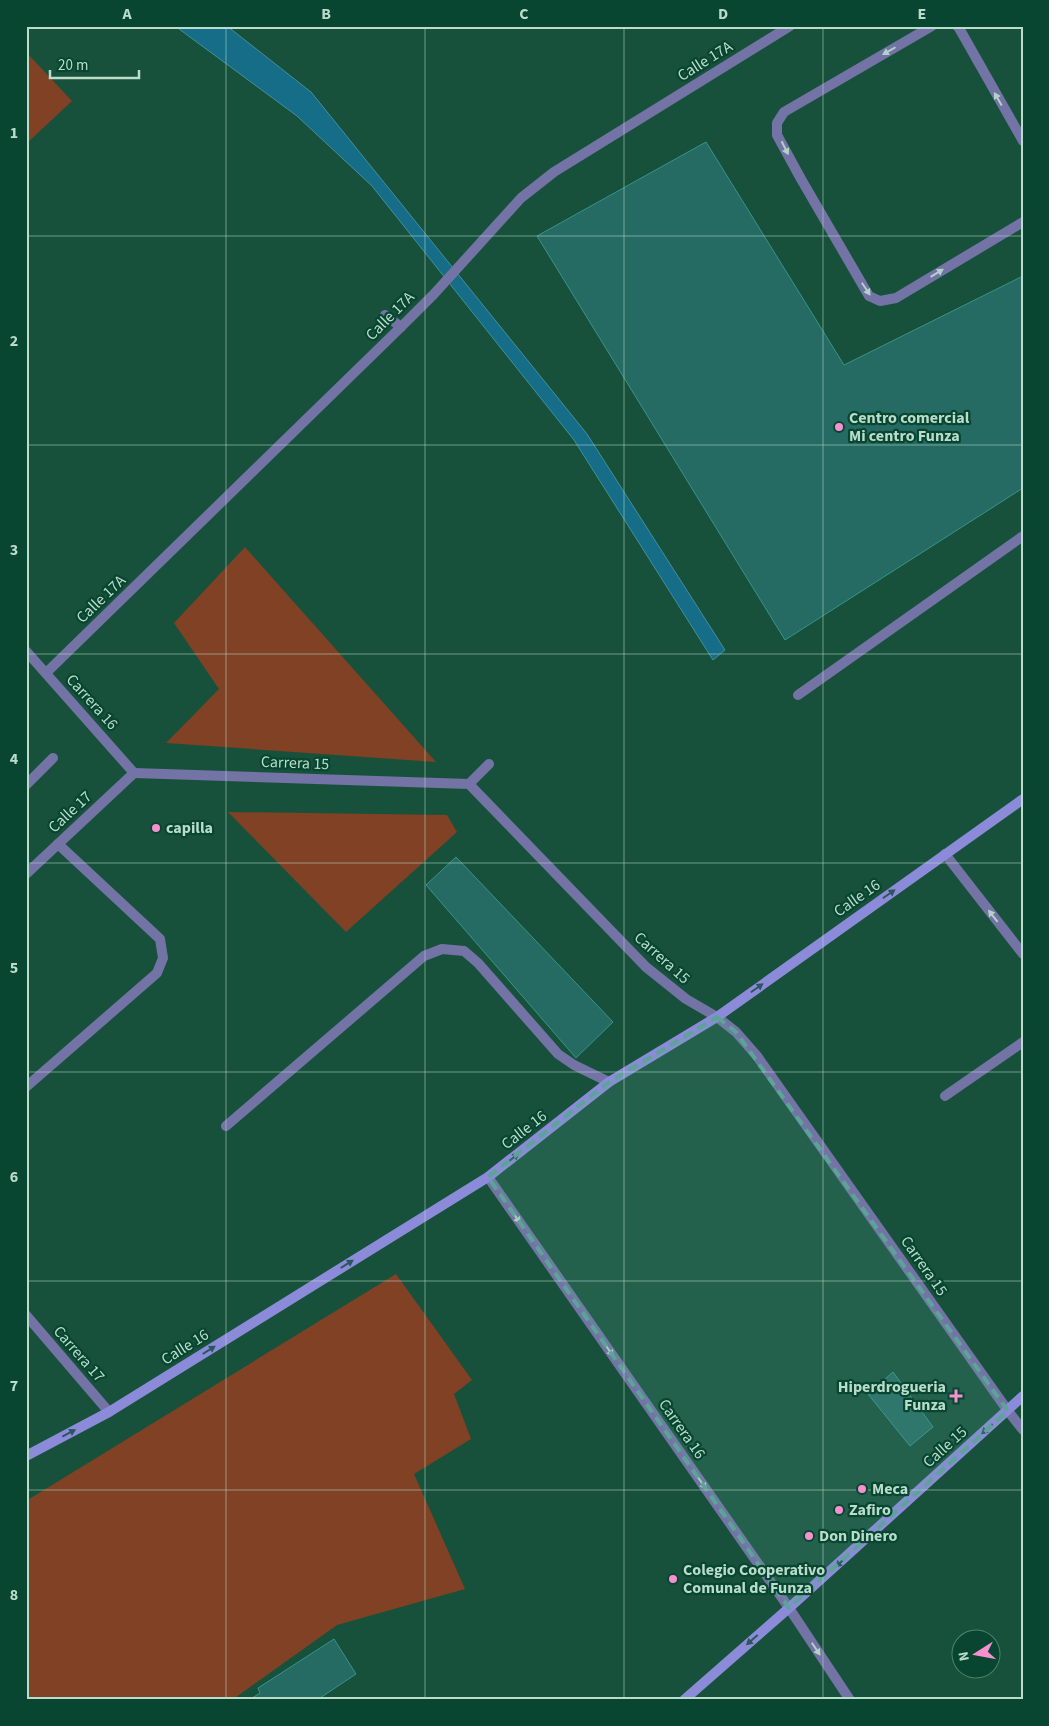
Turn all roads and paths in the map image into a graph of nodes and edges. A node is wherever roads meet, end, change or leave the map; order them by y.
1 (790, 26) edge
2 (932, 26) edge
3 (957, 26) edge
4 (1023, 141) edge
5 (1023, 222) edge
6 (385, 315) dead end
7 (401, 327) junction
8 (1023, 536) edge
9 (26, 651) edge
10 (46, 673) junction
11 (798, 695) dead end
12 (52, 758) dead end
13 (489, 764) dead end
14 (134, 772) junction
15 (469, 784) junction
16 (26, 785) edge
17 (1023, 799) edge
18 (58, 844) junction
19 (945, 854) junction
20 (26, 874) edge
21 (1023, 954) edge
22 (717, 1016) junction
23 (1023, 1042) edge
24 (609, 1082) junction
25 (26, 1087) edge
26 (944, 1096) dead end
27 (226, 1126) dead end
28 (488, 1177) junction
29 (26, 1315) edge
30 (1023, 1396) edge
31 (1008, 1411) junction
32 (109, 1412) junction
33 (1023, 1430) edge
34 (26, 1456) edge
35 (789, 1608) junction
36 (684, 1700) edge
37 (850, 1700) edge

1 - 7 street, Calle 17A
2 -> 5 street
4 -> 3 street
6 - 7 street
7 - 10 street, Calle 17A
8 - 11 street
9 - 10 street, Carrera 16
10 - 14 street, Carrera 16
12 - 16 street
13 - 15 street
14 - 15 street, Carrera 15
14 - 18 street, Calle 17
15 - 22 street, Carrera 15
17 - 19 street, Calle 16
18 - 20 street, Calle 17
18 - 25 street
21 -> 19 street
22 -> 19 street, Calle 16
22 - 24 street, Calle 16
22 - 31 street, Carrera 15
23 - 26 street
24 - 27 street
28 -> 24 street, Calle 16
32 -> 28 street, Calle 16
28 -> 35 street, Carrera 16
29 - 32 street, Carrera 17
30 - 31 street, Calle 15
31 - 33 street, Carrera 15
31 -> 35 street, Calle 15
34 -> 32 street, Calle 16
35 -> 36 street, Calle 15
35 -> 37 street, Carrera 16

